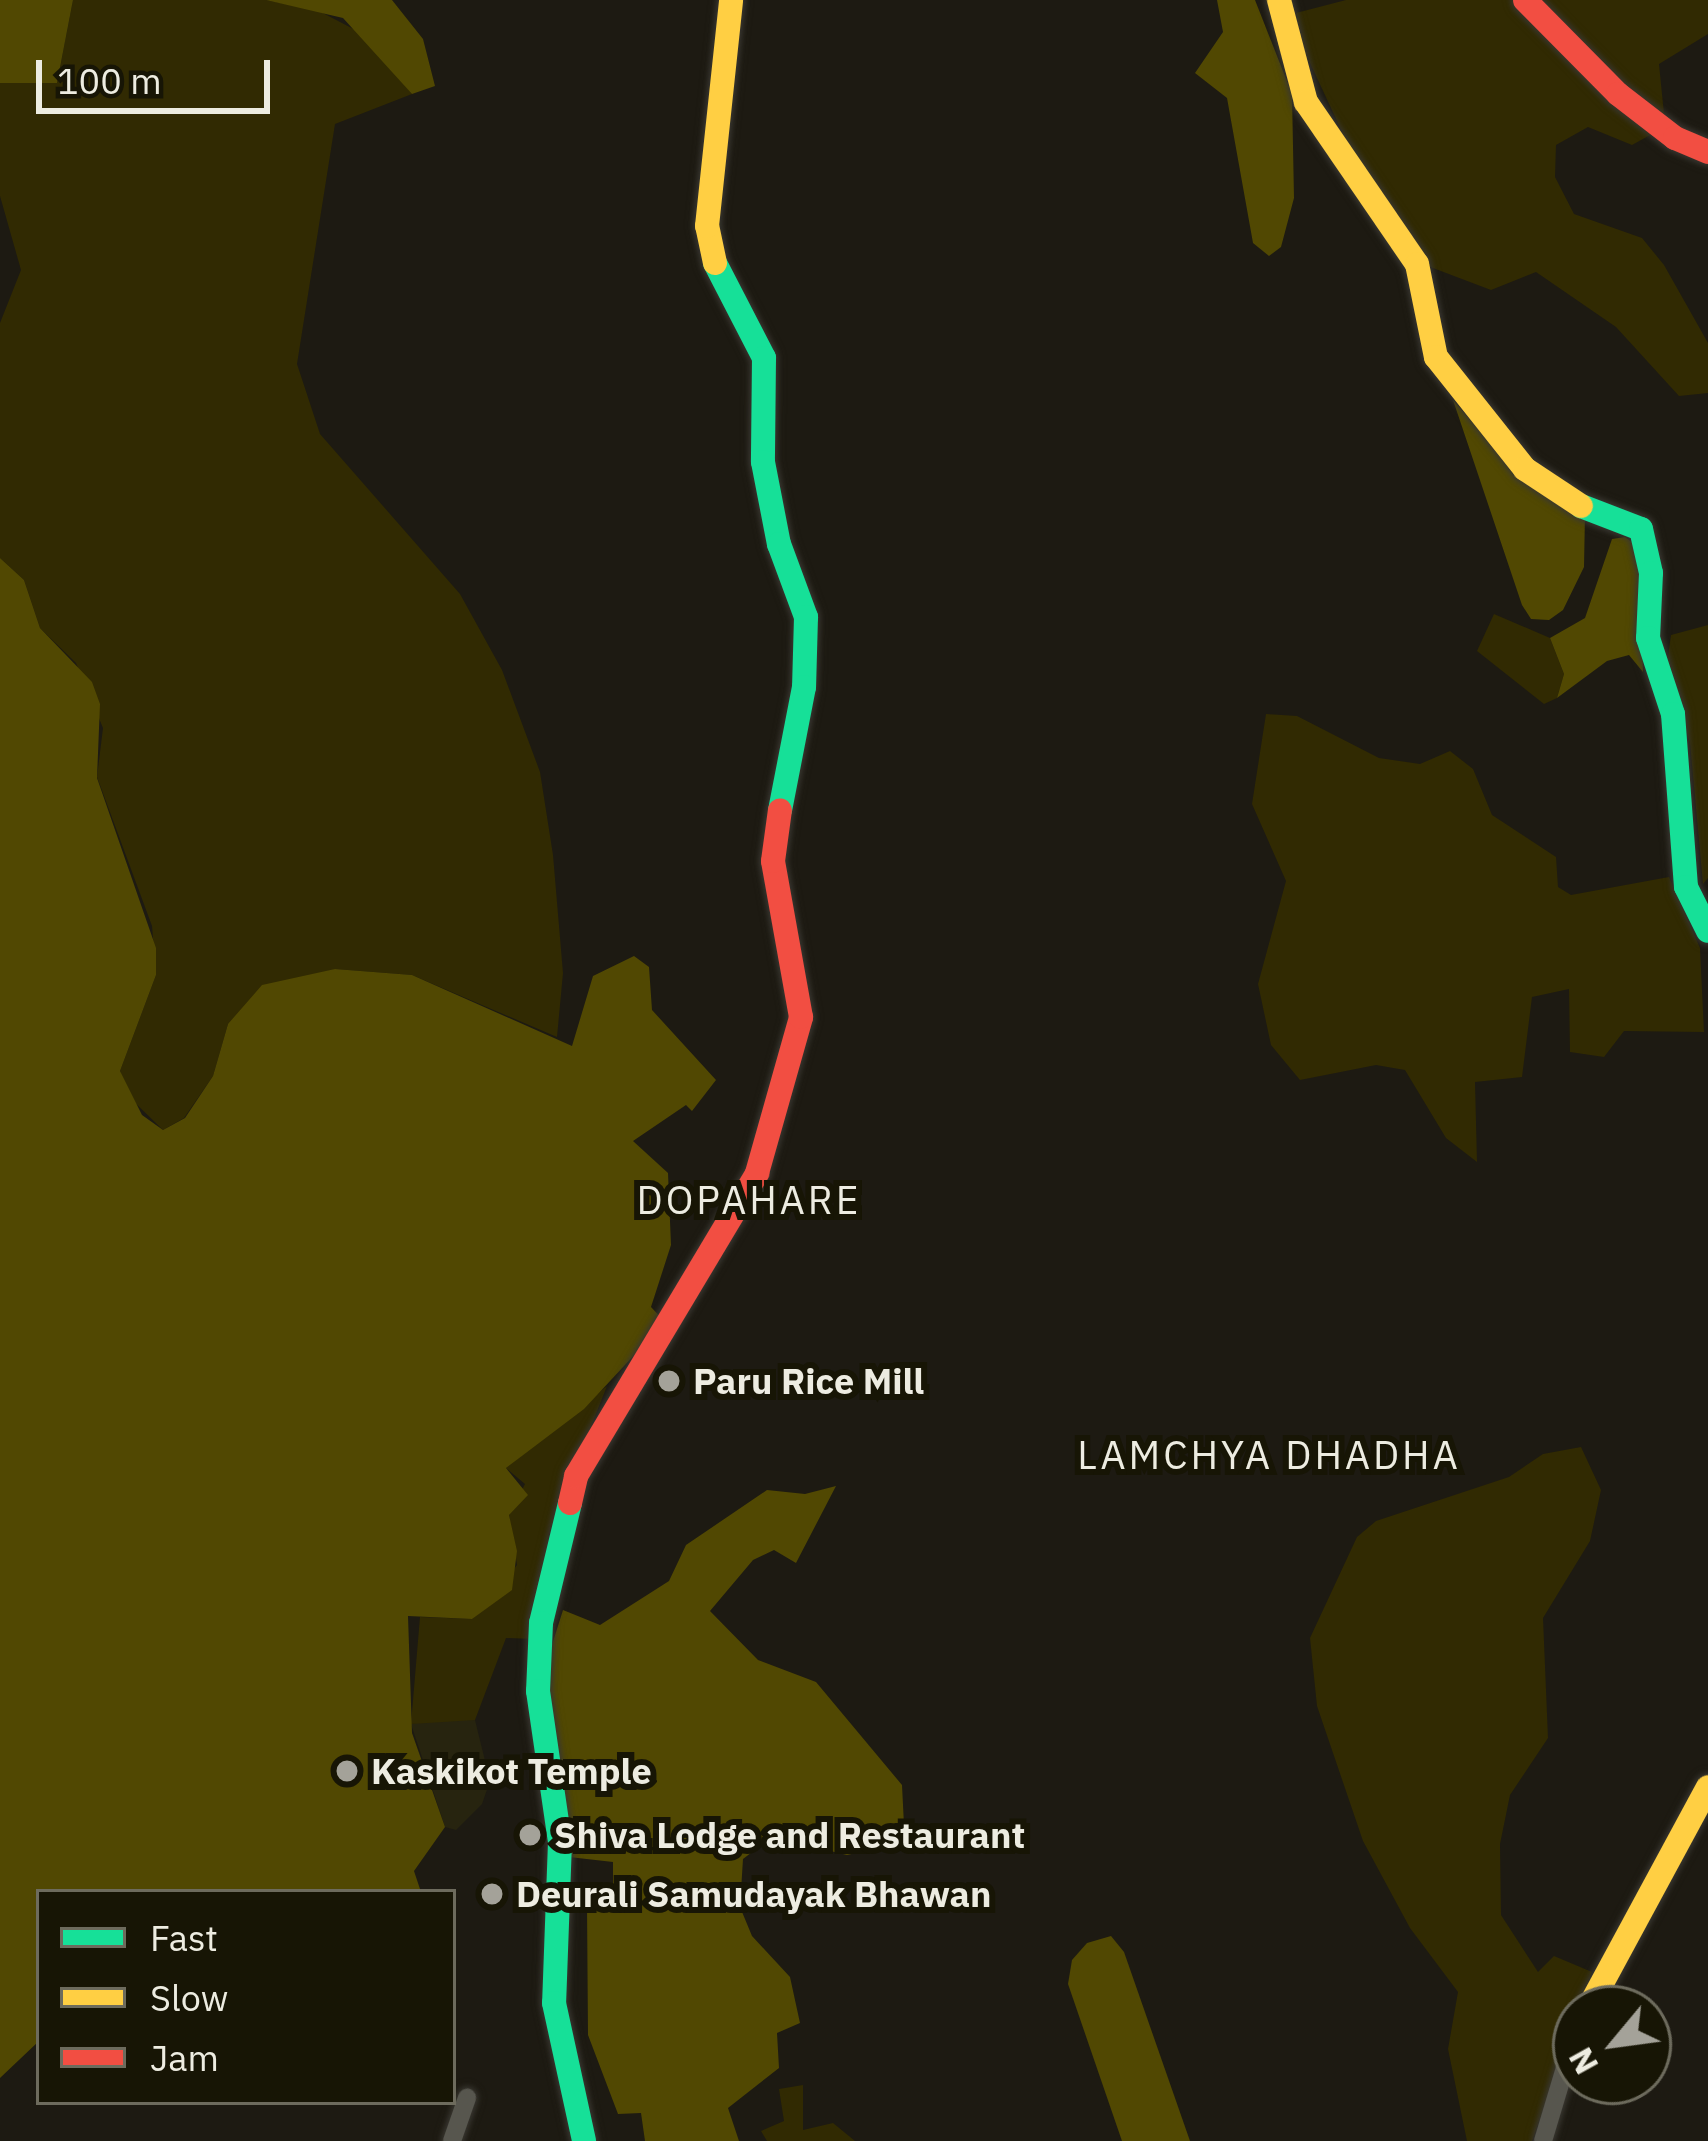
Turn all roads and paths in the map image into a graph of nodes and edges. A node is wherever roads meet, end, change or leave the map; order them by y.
1 (731, 0) edge
2 (1279, 0) edge
3 (1525, 0) edge
4 (1708, 152) edge
5 (1708, 931) edge
6 (1708, 1787) edge
7 (1601, 1985) edge
8 (467, 2098) dead end
9 (1555, 2105) edge
10 (452, 2141) edge
11 (584, 2141) edge
12 (1544, 2141) edge

1 - 11 street
2 - 5 street
3 - 4 street
6 - 7 street
8 - 10 street
9 - 12 street

